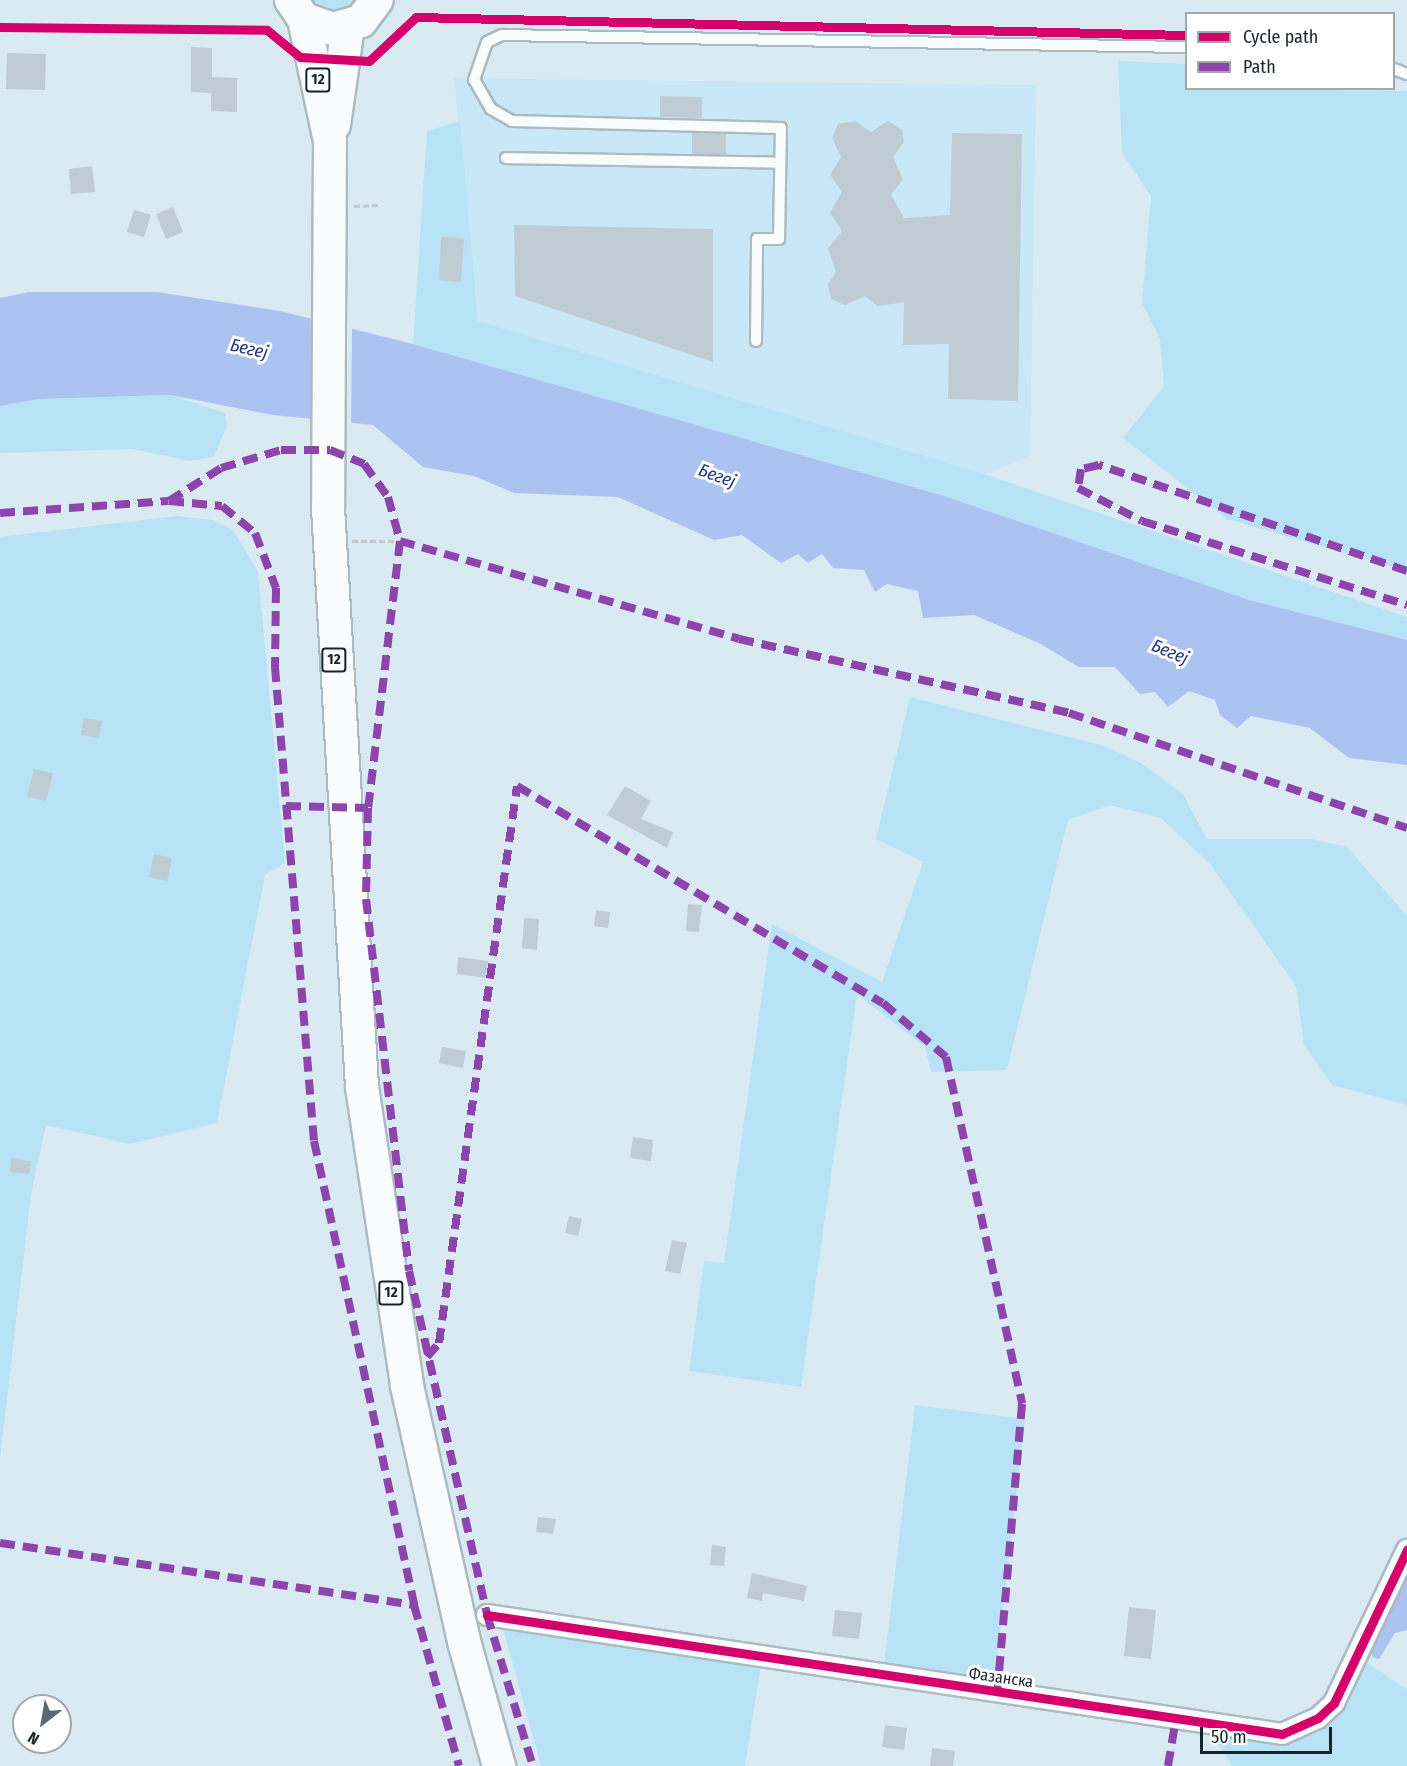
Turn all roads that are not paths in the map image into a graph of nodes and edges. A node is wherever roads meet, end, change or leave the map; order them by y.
1 (377, 0) edge
2 (288, 5) edge
3 (348, 27) junction
4 (1185, 47) edge
5 (330, 141) junction
6 (506, 158) dead end
7 (780, 163) junction
8 (756, 340) dead end
9 (1407, 1550) edge
10 (487, 1615) dead end
11 (499, 1766) edge

1 - 3 main road
2 - 3 main road, 12
2 - 5 main road, 12
3 - 5 main road, 12
4 - 7 lane
5 - 11 main road, 12
6 - 7 lane
7 - 8 lane
9 - 10 street, Фазанска

